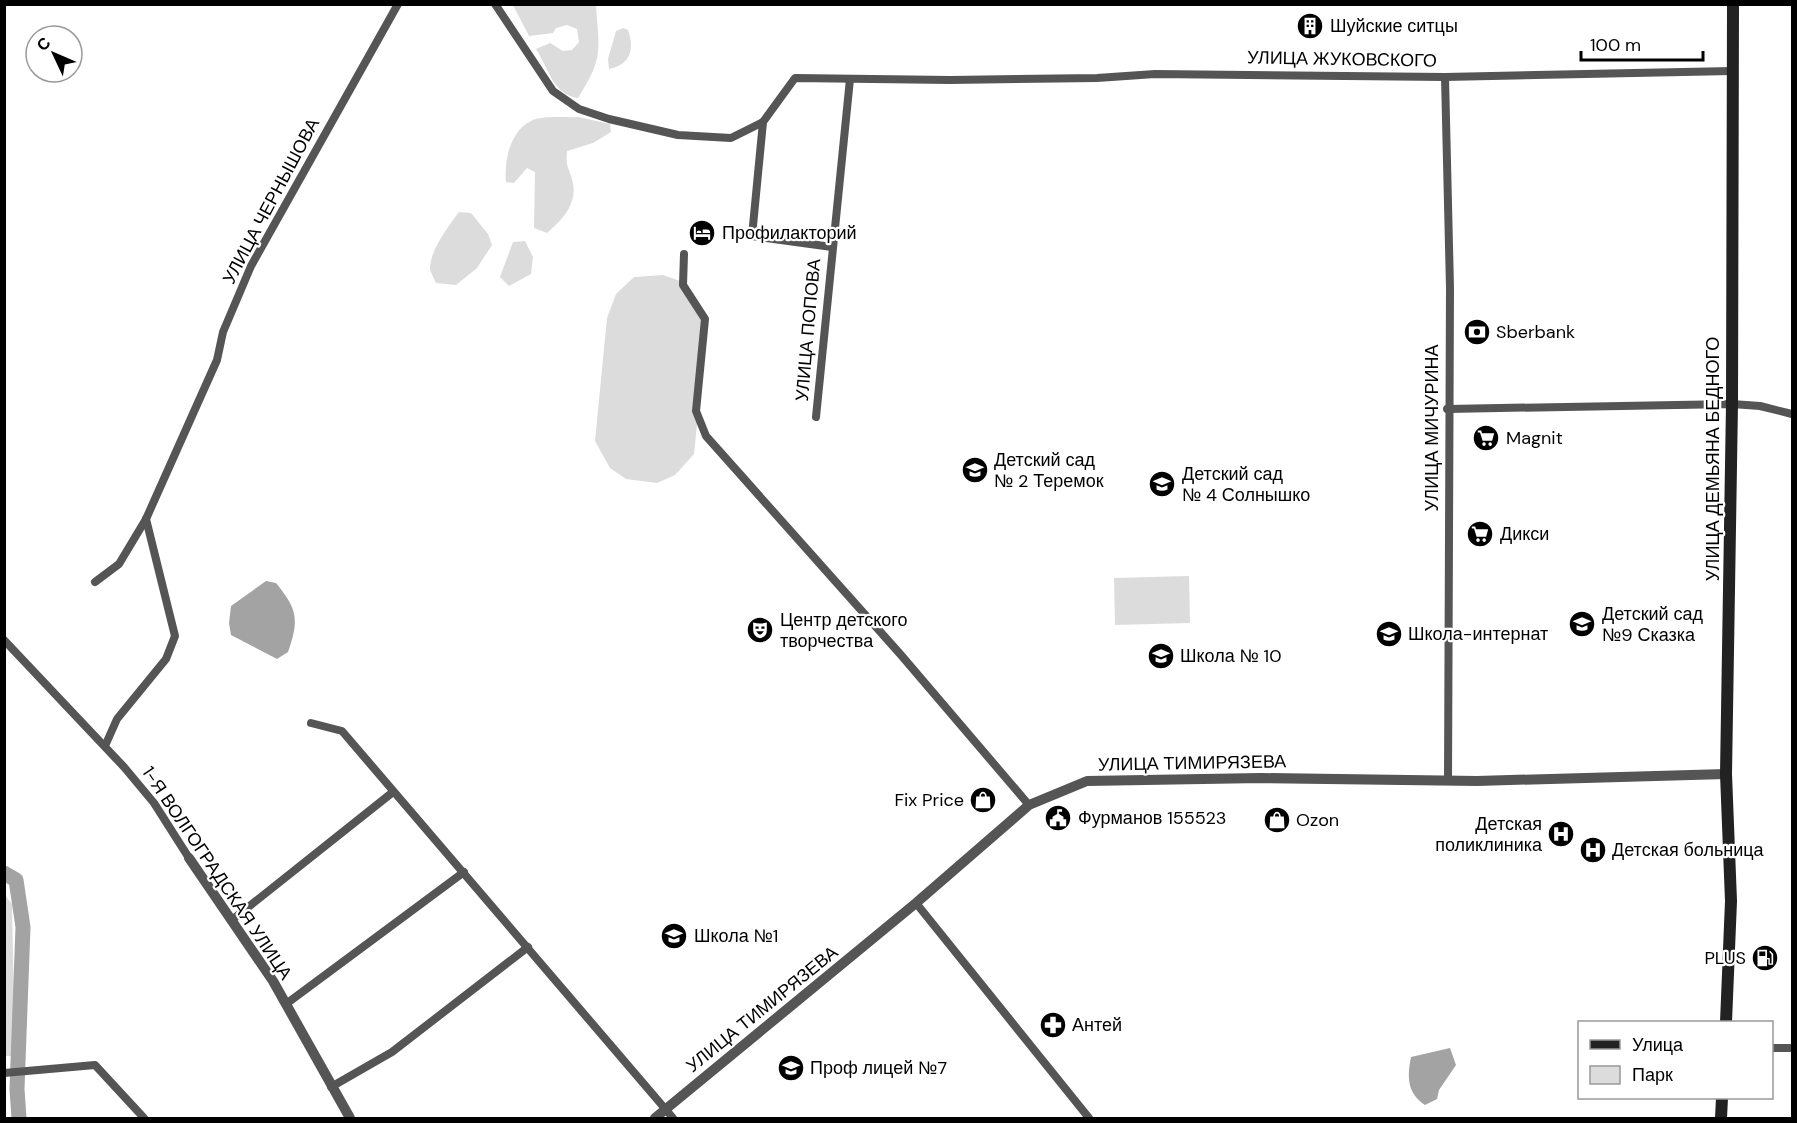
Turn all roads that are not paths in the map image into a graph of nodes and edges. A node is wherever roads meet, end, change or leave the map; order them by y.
1 (398, 4) edge
2 (495, 4) edge
3 (1733, 4) edge
4 (1732, 71) junction
5 (1445, 77) junction
6 (850, 79) junction
7 (763, 122) junction
8 (832, 247) junction
9 (684, 254) dead end
10 (1732, 404) junction
11 (1448, 409) junction
12 (1792, 414) edge
13 (816, 417) dead end
14 (146, 519) junction
15 (95, 582) dead end
16 (4, 640) edge
17 (311, 723) dead end
18 (105, 746) junction
19 (1726, 774) junction
20 (1448, 780) junction
21 (393, 792) junction
22 (1029, 805) junction
23 (189, 858) joint
24 (464, 872) junction
25 (916, 903) junction
26 (232, 920) junction
27 (528, 946) junction
28 (286, 1005) junction
29 (1726, 1021) edge
30 (1773, 1048) edge
31 (1792, 1048) edge
32 (6, 1073) edge
33 (331, 1087) junction
34 (1722, 1099) edge
35 (669, 1114) edge
36 (144, 1119) edge
37 (350, 1119) edge
38 (655, 1119) edge
39 (1089, 1119) edge
40 (1721, 1119) edge

1 - 14 street, УЛИЦА ЧЕРНЫШОВА
2 - 7 street
3 - 4 main road, УЛИЦА ДЕМЬЯНА БЕДНОГО
4 - 5 street, УЛИЦА ЖУКОВСКОГО
4 - 10 main road, УЛИЦА ДЕМЬЯНА БЕДНОГО
5 - 6 street, УЛИЦА ЖУКОВСКОГО
5 - 11 street, УЛИЦА МИЧУРИНА
6 - 7 street, УЛИЦА ЖУКОВСКОГО
6 - 8 street, УЛИЦА ПОПОВА
7 - 8 street, УЛИЦА ПОПОВА
8 - 13 street, УЛИЦА ПОПОВА
9 - 22 street
10 - 11 street
10 - 12 street
10 - 19 main road, УЛИЦА ДЕМЬЯНА БЕДНОГО
11 - 20 street, УЛИЦА МИЧУРИНА
14 - 15 street, УЛИЦА ЧЕРНЫШОВА
14 - 18 street
16 - 18 street, 1-Я ВОЛГОГРАДСКАЯ УЛИЦА
17 - 21 street
18 - 23 street, 1-Я ВОЛГОГРАДСКАЯ УЛИЦА
19 - 20 street, УЛИЦА ТИМИРЯЗЕВА
19 - 29 main road, УЛИЦА ДЕМЬЯНА БЕДНОГО
20 - 22 street, УЛИЦА ТИМИРЯЗЕВА
21 - 24 street
21 - 26 street
22 - 25 street, УЛИЦА ТИМИРЯЗЕВА
23 - 26 street, 1-Я ВОЛГОГРАДСКАЯ УЛИЦА
24 - 27 street
24 - 28 street
25 - 35 street, УЛИЦА ТИМИРЯЗЕВА
25 - 39 street
26 - 28 street, 1-Я ВОЛГОГРАДСКАЯ УЛИЦА
27 - 33 street
27 - 35 street
28 - 33 street, 1-Я ВОЛГОГРАДСКАЯ УЛИЦА
30 - 31 street
32 - 36 street
33 - 37 street, 1-Я ВОЛГОГРАДСКАЯ УЛИЦА
34 - 40 main road
35 - 38 street, УЛИЦА ТИМИРЯЗЕВА

